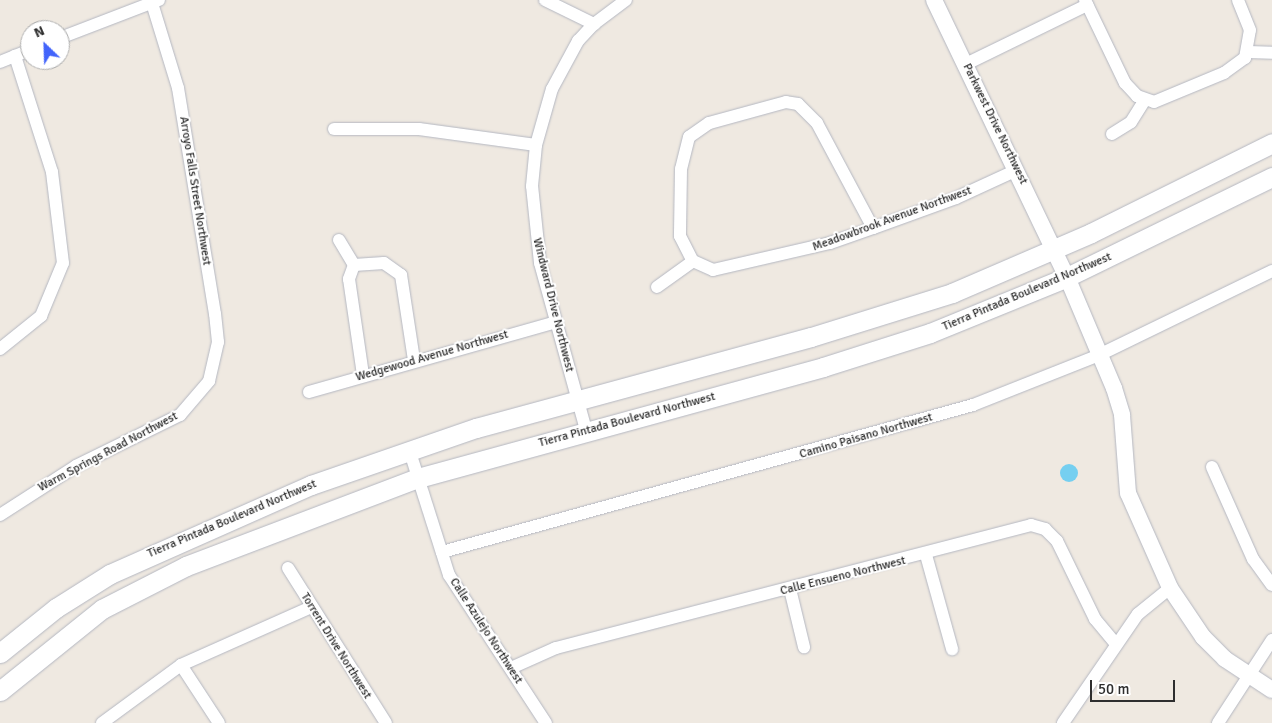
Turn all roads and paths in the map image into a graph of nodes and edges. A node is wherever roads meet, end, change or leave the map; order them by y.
1 (545, 0) edge
2 (626, 0) edge
3 (934, 0) edge
4 (1238, 0) edge
5 (155, 1) edge
6 (1086, 2) edge
7 (594, 24) junction
8 (70, 34) edge
9 (1248, 52) junction
10 (1272, 53) edge
11 (20, 54) edge
12 (15, 56) junction
13 (0, 62) edge
14 (966, 64) junction
15 (1145, 100) junction
16 (334, 129) dead end
17 (1112, 134) dead end
18 (1272, 142) edge
19 (536, 145) junction
20 (1017, 170) junction
21 (1272, 177) edge
22 (873, 228) junction
23 (339, 240) dead end
24 (1054, 249) junction
25 (693, 261) junction
26 (354, 265) junction
27 (1272, 271) edge
28 (1067, 277) junction
29 (656, 288) dead end
30 (556, 322) junction
31 (0, 349) edge
32 (1099, 355) junction
33 (414, 360) junction
34 (363, 376) junction
35 (209, 382) joint
36 (309, 392) dead end
37 (577, 401) junction
38 (586, 430) junction
39 (409, 449) junction
40 (1212, 467) dead end
41 (418, 478) junction
42 (0, 515) edge
43 (442, 552) junction
44 (926, 555) junction
45 (288, 568) dead end
46 (1272, 584) edge
47 (1170, 588) junction
48 (790, 589) junction
49 (311, 606) junction
50 (1272, 640) edge
51 (1116, 644) junction
52 (804, 647) dead end
53 (952, 649) dead end
54 (0, 654) edge
55 (181, 665) junction
56 (511, 668) junction
57 (1249, 675) junction
58 (1272, 690) edge
59 (0, 691) edge
60 (102, 723) edge
61 (219, 723) edge
62 (386, 723) edge
63 (546, 723) edge
64 (1063, 723) edge
65 (1218, 723) edge

1 - 7 street
2 - 7 street, Windward Drive Northwest
3 - 14 street, Parkwest Drive Northwest
4 - 9 street
5 - 8 street
5 - 35 street, Arroyo Falls Street Northwest
6 - 14 street
6 - 15 street
7 - 19 street, Windward Drive Northwest
9 - 10 street
9 - 15 street
11 - 12 street
12 - 13 street
12 - 31 street
14 - 20 street, Parkwest Drive Northwest
15 - 17 street
16 - 19 street
18 - 24 main road, Tierra Pintada Boulevard Northwest
19 - 30 street, Windward Drive Northwest
20 - 22 street, Meadowbrook Avenue Northwest
20 - 24 street, Parkwest Drive Northwest
21 - 28 main road, Tierra Pintada Boulevard Northwest
22 - 25 street, Meadowbrook Avenue Northwest
22 - 25 street
23 - 26 street
24 - 28 street, Parkwest Drive Northwest
24 - 37 main road, Tierra Pintada Boulevard Northwest
25 - 29 street
26 - 33 street
26 - 34 street
27 - 32 street, Camino Paisano Northwest
28 - 32 street, Parkwest Drive Northwest
28 - 38 main road, Tierra Pintada Boulevard Northwest
30 - 33 street, Wedgewood Avenue Northwest
30 - 37 street, Windward Drive Northwest
32 - 43 street, Camino Paisano Northwest
32 - 47 street, Parkwest Drive Northwest
33 - 34 street, Wedgewood Avenue Northwest
34 - 36 street, Wedgewood Avenue Northwest
35 - 42 street, Warm Springs Road Northwest
37 - 38 street, Windward Drive Northwest
37 - 39 main road, Tierra Pintada Boulevard Northwest
38 - 41 main road, Tierra Pintada Boulevard Northwest
39 - 41 street, Calle Azulejo Northwest
39 - 54 main road, Tierra Pintada Boulevard Northwest
40 - 46 street
41 - 43 street, Calle Azulejo Northwest
41 - 59 main road, Tierra Pintada Boulevard Northwest
43 - 56 street, Calle Azulejo Northwest
44 - 48 street, Calle Ensueno Northwest
44 - 51 street, Calle Ensueno Northwest
44 - 53 street
45 - 49 street, Torrent Drive Northwest
47 - 51 street
47 - 57 street, Parkwest Drive Northwest
48 - 52 street
48 - 56 street, Calle Ensueno Northwest
49 - 55 street
49 - 62 street, Torrent Drive Northwest
50 - 57 street
51 - 64 street
55 - 60 street
55 - 61 street
56 - 63 street, Calle Azulejo Northwest
57 - 58 street, Parkwest Drive Northwest
57 - 65 street

